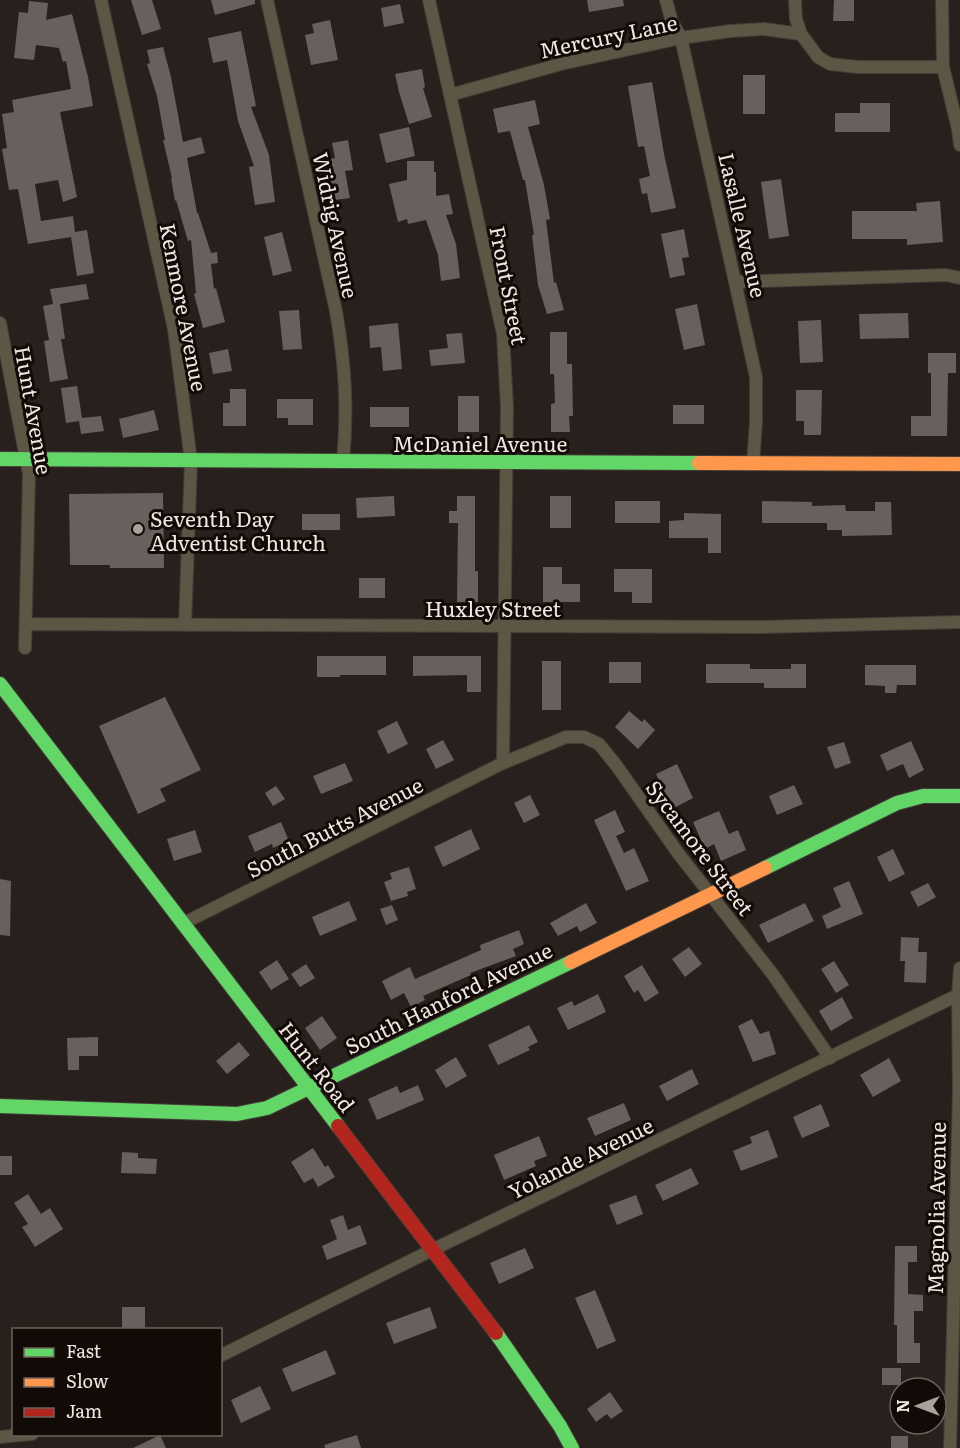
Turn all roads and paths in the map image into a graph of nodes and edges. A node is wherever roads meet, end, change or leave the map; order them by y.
1 (101, 0) edge
2 (267, 0) edge
3 (429, 0) edge
4 (666, 0) edge
5 (795, 0) edge
6 (942, 0) edge
7 (801, 34) junction
8 (681, 38) junction
9 (943, 67) junction
10 (450, 94) junction
11 (959, 129) edge
12 (960, 146) edge
13 (960, 278) edge
14 (735, 282) junction
15 (0, 323) edge
16 (0, 459) edge
17 (27, 460) junction
18 (191, 461) junction
19 (343, 462) junction
20 (506, 463) junction
21 (753, 464) junction
22 (960, 464) edge
23 (960, 622) edge
24 (26, 624) junction
25 (185, 625) junction
26 (504, 627) junction
27 (25, 648) dead end
28 (0, 684) edge
29 (503, 762) junction
30 (960, 796) edge
31 (711, 895) junction
32 (182, 924) junction
33 (960, 968) edge
34 (958, 995) junction
35 (830, 1058) junction
36 (309, 1088) junction
37 (0, 1106) edge
38 (432, 1250) junction
39 (222, 1355) edge
40 (572, 1448) edge
41 (950, 1448) edge

1 - 18 street, Kenmore Avenue
2 - 19 street, Widrig Avenue
3 - 10 street, Front Street
4 - 8 street, Lasalle Avenue
5 - 7 street
6 - 9 street
7 - 8 street, Mercury Lane
7 - 9 street
8 - 10 street, Mercury Lane
8 - 14 street, Lasalle Avenue
9 - 11 street
10 - 20 street, Front Street
11 - 12 street
13 - 14 street
14 - 21 street, Lasalle Avenue
15 - 17 street, Hunt Avenue
16 - 17 street, McDaniel Avenue
17 - 18 street, McDaniel Avenue
17 - 24 street, Hunt Avenue
18 - 19 street, McDaniel Avenue
18 - 25 street, Kenmore Avenue
19 - 20 street, McDaniel Avenue
20 - 21 street, McDaniel Avenue
20 - 26 street, Front Street
21 - 22 street, McDaniel Avenue
23 - 26 street, Huxley Street
24 - 25 street, Huxley Street
24 - 27 street, Hunt Avenue
25 - 26 street, Huxley Street
26 - 29 street, Front Street
28 - 32 street, Hunt Road
29 - 31 street, Sycamore Street
29 - 32 street, South Butts Avenue
30 - 31 street, South Hanford Avenue
31 - 35 street, Sycamore Street
31 - 36 street, South Hanford Avenue
32 - 36 street, Hunt Road
33 - 34 street, Magnolia Avenue
34 - 35 street, Yolande Avenue
34 - 41 street, Magnolia Avenue
35 - 38 street, Yolande Avenue
36 - 37 street, South Hanford Avenue
36 - 38 street, Hunt Road
38 - 39 street, Yolande Avenue
38 - 40 street, Hunt Road

